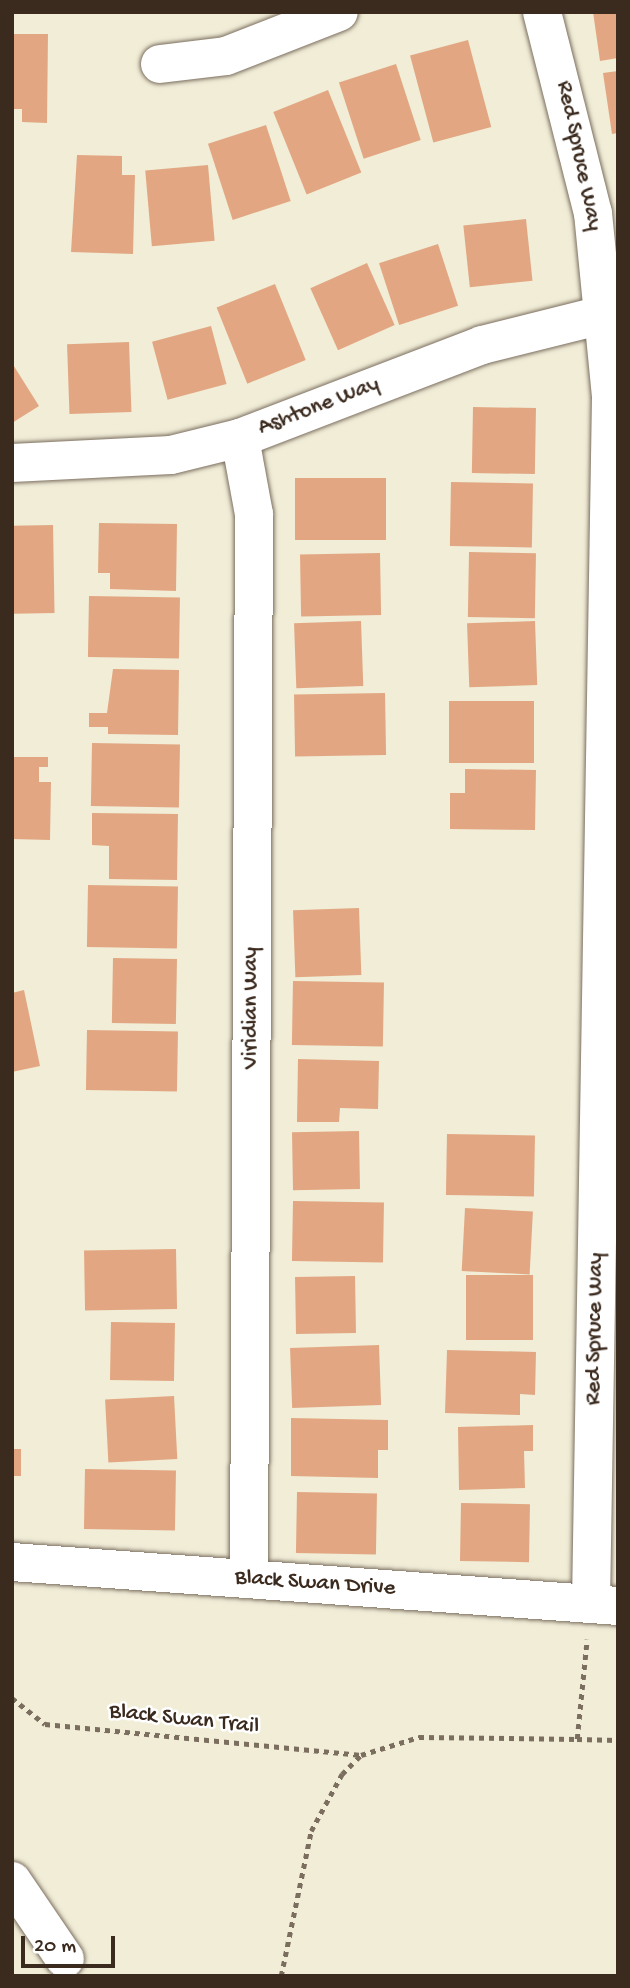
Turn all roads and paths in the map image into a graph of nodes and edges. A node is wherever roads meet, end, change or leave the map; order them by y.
1 (339, 12) edge
2 (542, 12) edge
3 (160, 65) dead end
4 (612, 311) edge
5 (240, 438) junction
6 (12, 463) edge
7 (608, 1246) edge
8 (12, 1562) edge
9 (249, 1579) junction
10 (604, 1605) edge
11 (12, 1698) edge
12 (577, 1739) junction
13 (618, 1740) edge
14 (361, 1755) junction
15 (12, 1881) edge
16 (65, 1959) dead end
17 (281, 1976) edge

1 - 3 street
2 - 4 street, Red Spruce Way
4 - 5 street, Ashtone Way
4 - 7 street, Red Spruce Way
5 - 6 street, Ashtone Way
5 - 9 street, Viridian Way
7 - 10 street, Red Spruce Way
8 - 9 street, Black Swan Drive
9 - 10 street, Black Swan Drive
10 - 12 path
11 - 14 path, Black Swan Trail
12 - 13 path, Black Swan Trail
12 - 14 path, Black Swan Trail
14 - 17 path
15 - 16 street

